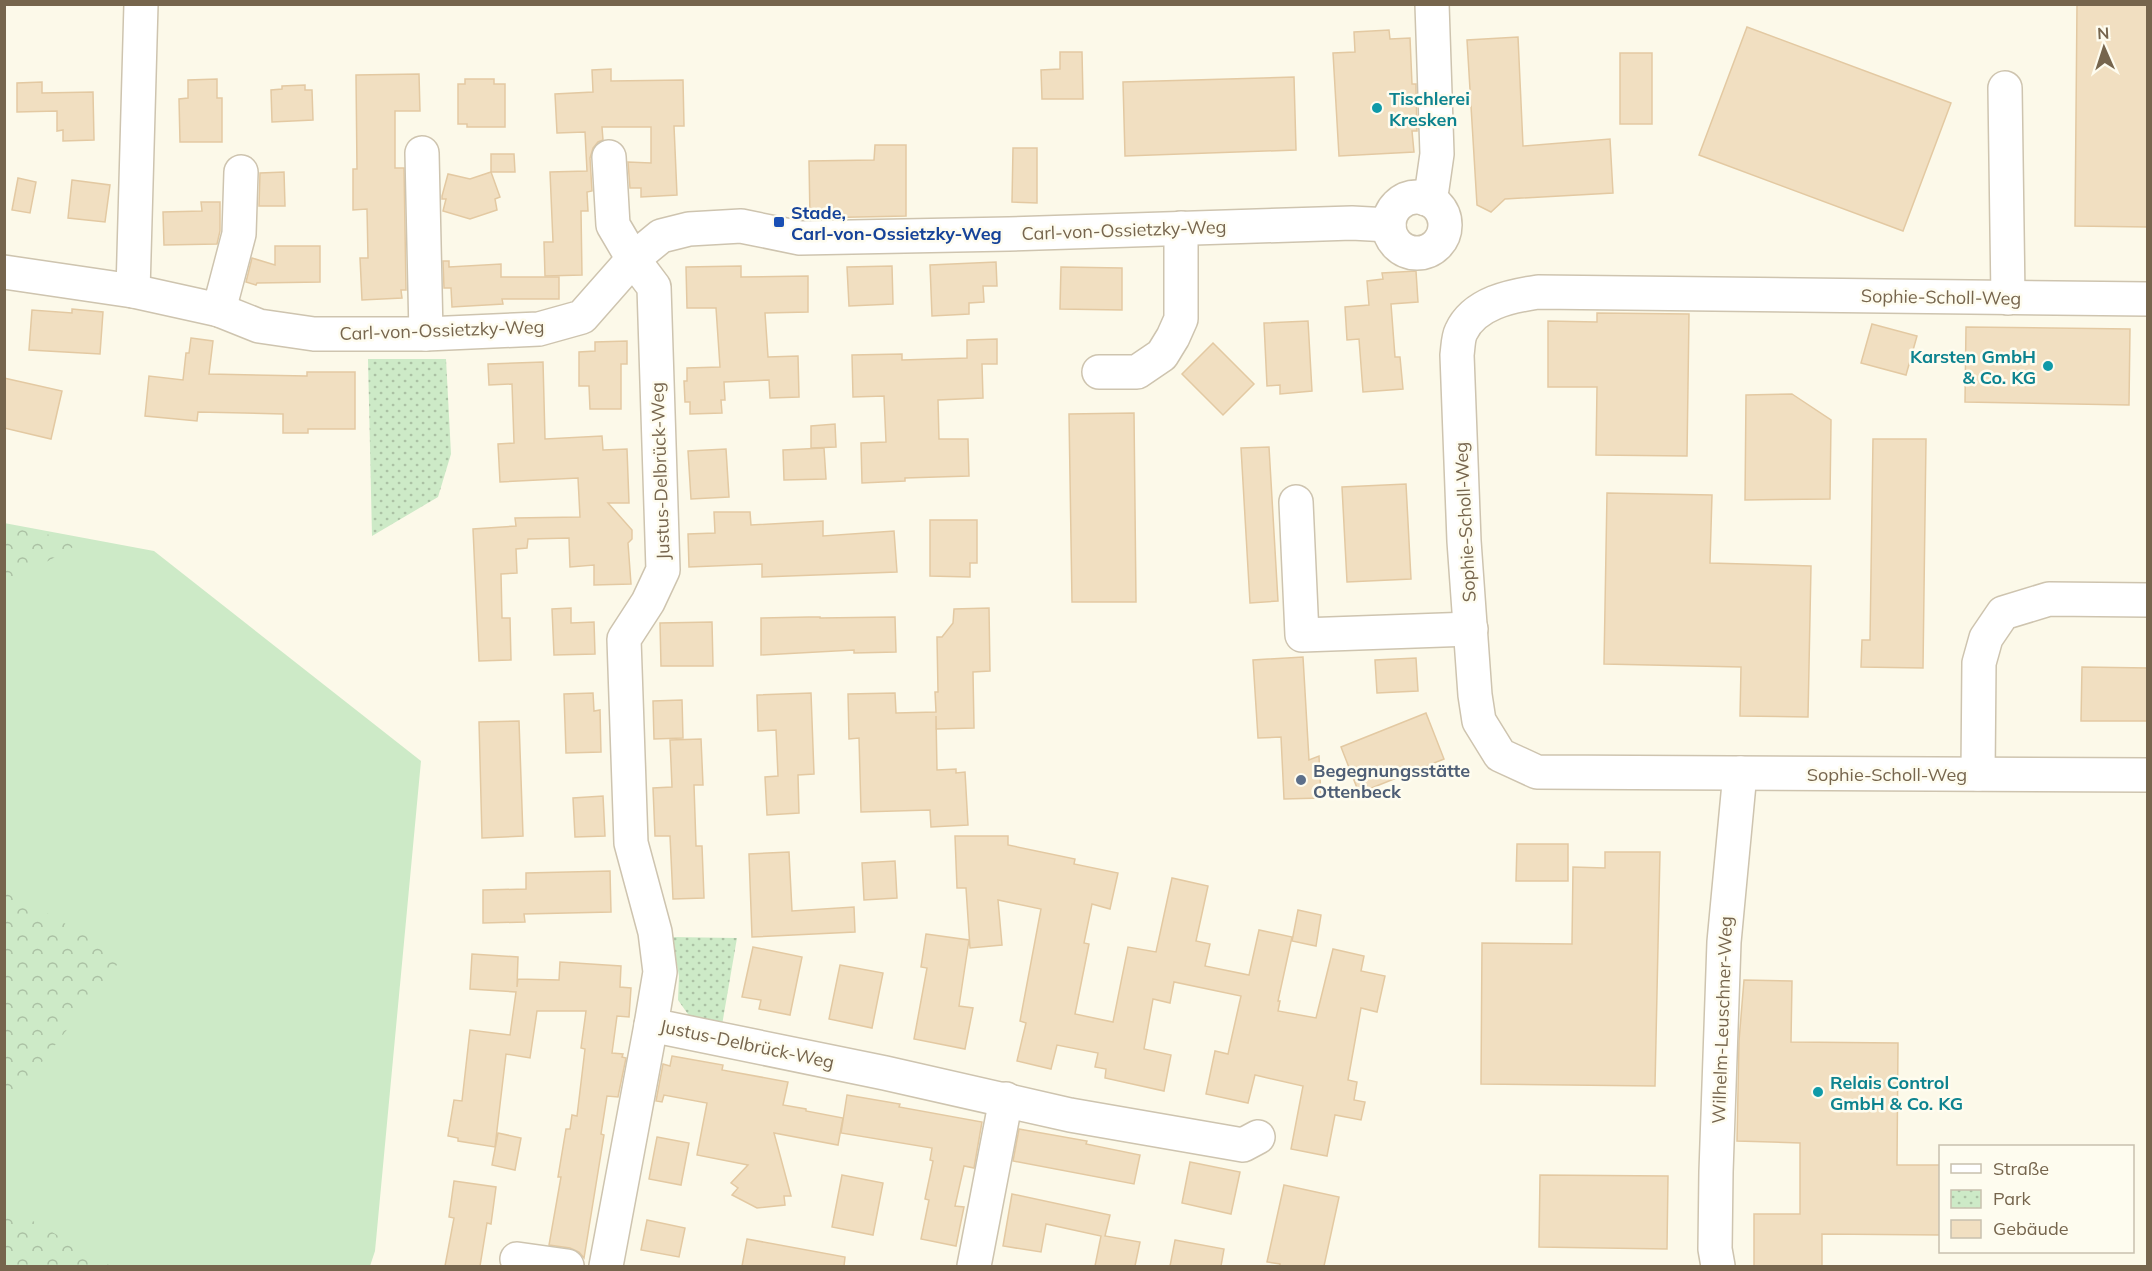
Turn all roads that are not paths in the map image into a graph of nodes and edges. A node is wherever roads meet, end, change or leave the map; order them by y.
1 (141, 4) edge
2 (1432, 4) edge
3 (2005, 88) dead end
4 (422, 153) dead end
5 (609, 158) dead end
6 (241, 172) dead end
7 (1426, 199) junction
8 (1389, 225) junction
9 (1181, 228) junction
10 (633, 260) junction
11 (4, 272) edge
12 (133, 291) junction
13 (2008, 298) junction
14 (2148, 299) edge
15 (219, 310) junction
16 (426, 334) junction
17 (1099, 372) dead end
18 (1296, 502) dead end
19 (2148, 600) edge
20 (1471, 629) junction
21 (1740, 773) junction
22 (1978, 774) junction
23 (2148, 775) edge
24 (651, 1025) junction
25 (1006, 1099) junction
26 (1258, 1137) dead end
27 (517, 1259) dead end
28 (567, 1266) edge
29 (606, 1266) edge
30 (974, 1266) edge
31 (1718, 1266) edge

1 - 12 street
2 - 7 street
3 - 13 street
4 - 16 street
5 - 10 street, Justus-Delbrück-Weg
6 - 15 street
7 - 8 street
7 - 8 street
8 - 9 street, Carl-von-Ossietzky-Weg
9 - 10 street, Carl-von-Ossietzky-Weg
9 - 17 street
10 - 16 street, Carl-von-Ossietzky-Weg
10 - 24 street, Justus-Delbrück-Weg
11 - 12 street, Carl-von-Ossietzky-Weg
12 - 15 street, Carl-von-Ossietzky-Weg
13 - 14 street, Sophie-Scholl-Weg
13 - 20 street, Sophie-Scholl-Weg
15 - 16 street, Carl-von-Ossietzky-Weg
18 - 20 street
19 - 22 street
20 - 21 street, Sophie-Scholl-Weg
21 - 22 street, Sophie-Scholl-Weg
21 - 31 street, Wilhelm-Leuschner-Weg
22 - 23 street, Sophie-Scholl-Weg
24 - 25 street, Justus-Delbrück-Weg
24 - 29 street
25 - 26 street, Justus-Delbrück-Weg
25 - 30 street
27 - 28 street

